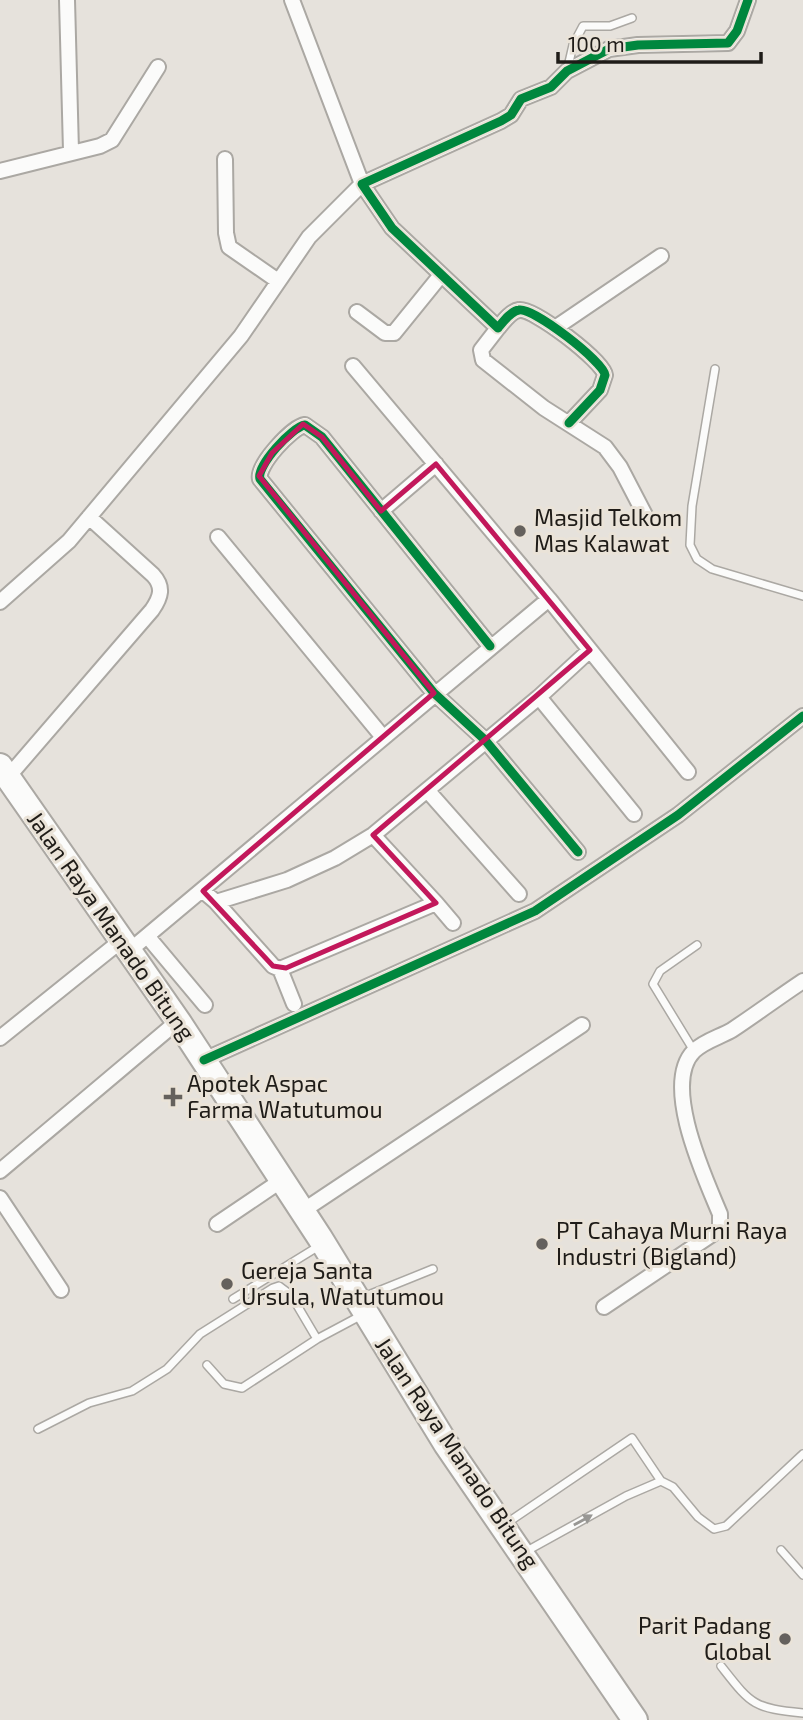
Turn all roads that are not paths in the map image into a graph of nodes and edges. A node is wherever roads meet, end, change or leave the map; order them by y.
1 (67, 0) edge
2 (292, 0) edge
3 (748, 0) edge
4 (632, 18) dead end
5 (158, 67) dead end
6 (567, 71) junction
7 (71, 151) junction
8 (225, 159) dead end
9 (0, 171) edge
10 (362, 184) junction
11 (660, 256) dead end
12 (441, 275) junction
13 (278, 281) junction
14 (357, 312) dead end
15 (498, 328) junction
16 (555, 328) junction
17 (353, 366) dead end
18 (715, 369) dead end
19 (569, 423) junction
20 (436, 464) junction
21 (381, 511) junction
22 (645, 515) dead end
23 (89, 517) junction
24 (218, 537) dead end
25 (803, 596) edge
26 (549, 599) junction
27 (0, 603) edge
28 (490, 646) junction
29 (590, 650) junction
30 (434, 693) junction
31 (539, 697) junction
32 (803, 716) edge
33 (382, 736) junction
34 (485, 740) junction
35 (4, 772) edge
36 (688, 772) dead end
37 (427, 790) junction
38 (635, 814) dead end
39 (373, 835) junction
40 (578, 852) dead end
41 (204, 891) junction
42 (519, 894) dead end
43 (216, 902) junction
44 (436, 904) junction
45 (453, 923) dead end
46 (133, 943) junction
47 (697, 945) dead end
48 (280, 969) junction
49 (803, 981) edge
50 (294, 1004) dead end
51 (205, 1005) dead end
52 (178, 1021) junction
53 (582, 1025) dead end
54 (0, 1038) edge
55 (694, 1051) junction
56 (204, 1060) junction
57 (0, 1171) edge
58 (282, 1180) junction
59 (0, 1198) edge
60 (301, 1212) junction
61 (217, 1224) dead end
62 (323, 1244) junction
63 (433, 1269) dead end
64 (61, 1290) dead end
65 (233, 1299) dead end
66 (362, 1307) junction
67 (604, 1307) dead end
68 (317, 1339) junction
69 (207, 1365) dead end
70 (38, 1429) dead end
71 (803, 1454) edge
72 (661, 1481) junction
73 (503, 1525) junction
74 (781, 1550) dead end
75 (523, 1553) junction
76 (803, 1575) edge
77 (721, 1665) dead end
78 (803, 1713) edge
79 (635, 1720) edge

1 - 7 street
2 - 10 street
3 - 6 street
4 - 6 lane
5 - 7 street
6 - 10 street
7 - 9 street
8 - 13 street
10 - 12 street
10 - 13 street
11 - 16 street
12 - 14 street
12 - 15 street
13 - 23 street
15 - 16 street
15 - 19 street
16 - 19 street
17 - 20 street
18 - 25 lane
19 - 22 street
20 - 21 street
20 - 26 street
21 - 28 street
21 - 30 street
23 - 27 street
23 - 35 street
24 - 33 street
26 - 28 street
26 - 29 street
28 - 30 street
29 - 31 street
29 - 36 street
30 - 33 street
30 - 34 street
31 - 34 street
31 - 38 street
32 - 56 street
33 - 41 street
34 - 37 street
34 - 40 street
35 - 46 highway, Jalan Raya Manado Bitung
37 - 39 street
37 - 42 street
39 - 43 street
39 - 44 street
41 - 43 street
41 - 46 street
43 - 48 street
44 - 45 street
44 - 48 street
46 - 51 street
46 - 52 highway, Jalan Raya Manado Bitung
46 - 54 street
47 - 55 lane
48 - 50 street
49 - 55 street
52 - 56 highway, Jalan Raya Manado Bitung
52 - 57 street
53 - 60 street
55 - 67 street
56 - 58 highway, Jalan Raya Manado Bitung
58 - 60 highway, Jalan Raya Manado Bitung
58 - 61 street
59 - 64 street
60 - 62 highway, Jalan Raya Manado Bitung
62 - 65 lane
62 - 66 highway, Jalan Raya Manado Bitung
63 - 66 lane
66 - 68 lane
66 - 73 highway, Jalan Raya Manado Bitung
68 - 69 lane
68 - 70 lane
71 - 72 lane
72 - 73 lane
75 -> 72 lane
73 - 75 highway, Jalan Raya Manado Bitung
74 - 76 lane
75 - 79 highway, Jalan Raya Manado Bitung
77 - 78 lane

